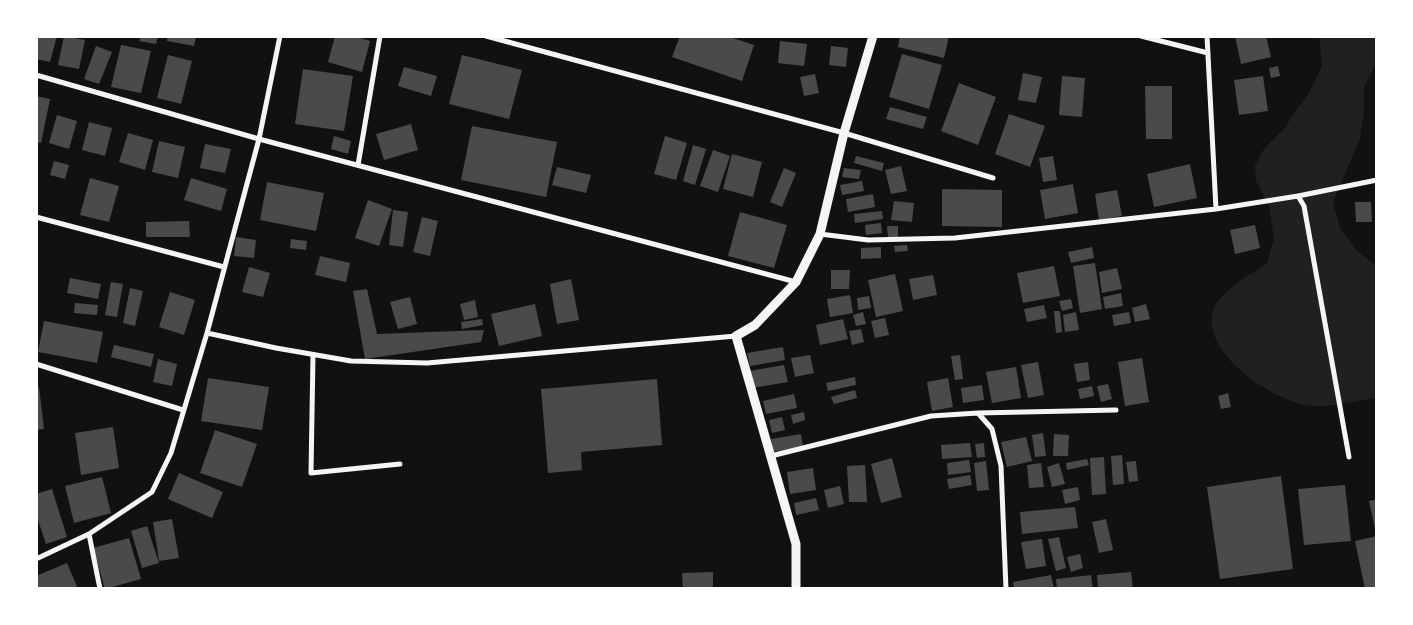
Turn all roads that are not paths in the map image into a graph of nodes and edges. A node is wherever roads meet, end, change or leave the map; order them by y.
1 (280, 36) edge
2 (380, 36) edge
3 (486, 36) edge
4 (873, 36) edge
5 (1141, 36) edge
6 (1207, 36) edge
7 (1208, 53) junction
8 (36, 75) edge
9 (844, 133) junction
10 (259, 139) junction
11 (358, 164) junction
12 (993, 178) dead end
13 (1377, 180) edge
14 (1298, 196) junction
15 (1216, 209) junction
16 (36, 218) edge
17 (820, 234) junction
18 (224, 267) junction
19 (796, 282) junction
20 (207, 333) junction
21 (736, 336) junction
22 (313, 355) junction
23 (36, 364) edge
24 (183, 410) junction
25 (1116, 410) dead end
26 (978, 413) junction
27 (771, 456) junction
28 (1349, 457) dead end
29 (400, 464) dead end
30 (89, 534) junction
31 (36, 559) edge
32 (100, 589) edge
33 (796, 589) edge
34 (1006, 589) edge

1 - 10 street
2 - 11 street
3 - 9 street
4 - 9 street
5 - 7 street
6 - 7 street
7 - 15 street
8 - 10 street
9 - 12 street
9 - 17 street
10 - 11 street
10 - 18 street
11 - 19 street
13 - 14 street
14 - 15 street
14 - 28 street
15 - 17 street
16 - 18 street
17 - 19 street
18 - 20 street
19 - 21 street
20 - 22 street
20 - 24 street
21 - 22 street
21 - 27 street
22 - 29 street
23 - 24 street
24 - 30 street
25 - 26 street
26 - 27 street
26 - 34 street
27 - 33 street
30 - 31 street
30 - 32 street

